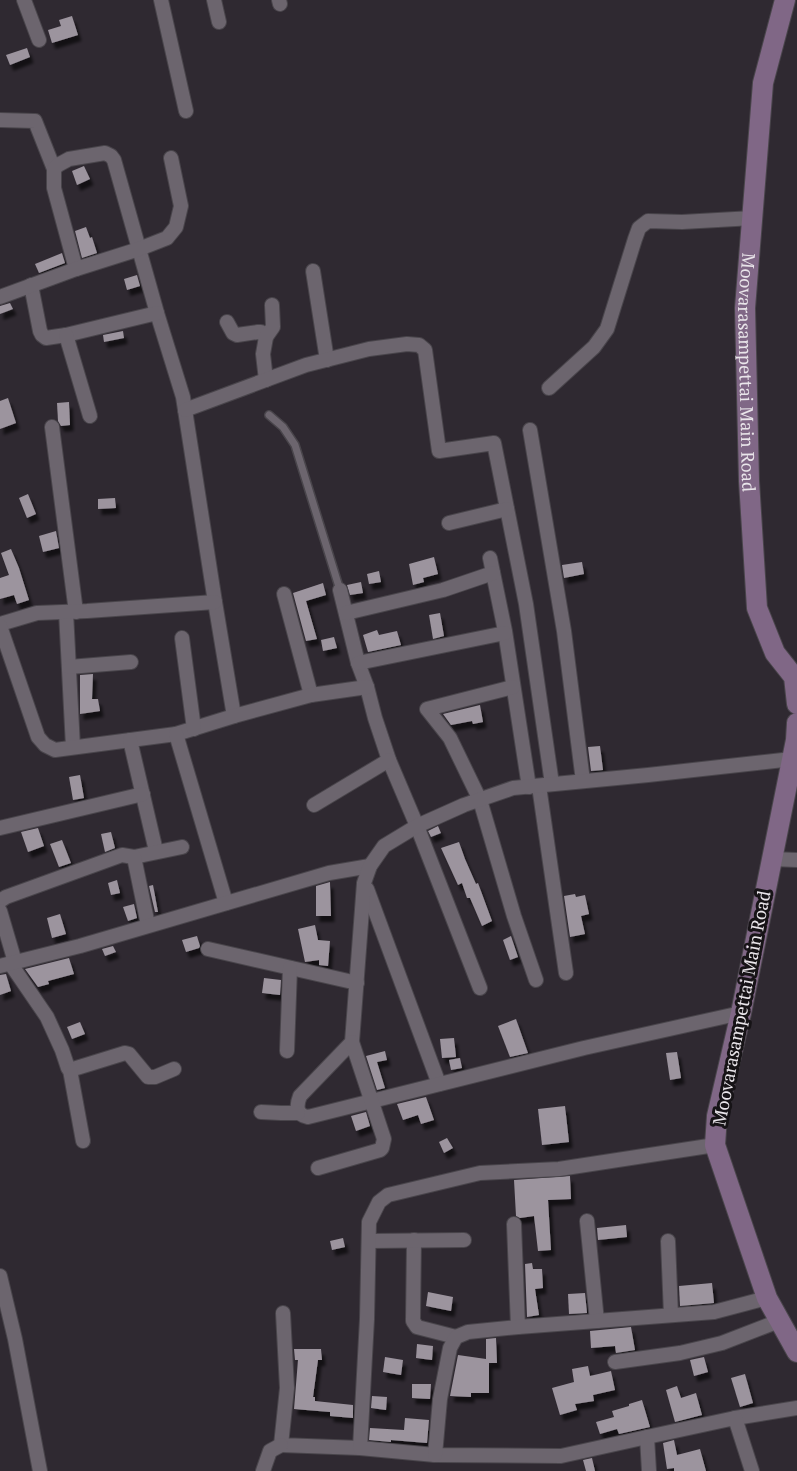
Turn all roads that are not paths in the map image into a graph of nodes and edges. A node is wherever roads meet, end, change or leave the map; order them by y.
1 (24, 0) edge
2 (161, 0) edge
3 (214, 0) edge
4 (785, 0) edge
5 (219, 22) dead end
6 (39, 40) dead end
7 (186, 111) dead end
8 (0, 120) edge
9 (171, 158) dead end
10 (54, 169) junction
11 (753, 218) junction
12 (139, 249) junction
13 (76, 269) junction
14 (313, 271) dead end
15 (31, 285) junction
16 (0, 297) edge
17 (272, 305) dead end
18 (157, 313) junction
19 (227, 322) dead end
20 (66, 335) junction
21 (266, 337) junction
22 (327, 360) junction
23 (266, 380) junction
24 (549, 388) dead end
25 (185, 410) junction
26 (269, 415) dead end
27 (90, 416) dead end
28 (52, 427) dead end
29 (530, 430) dead end
30 (507, 509) junction
31 (449, 523) dead end
32 (490, 558) dead end
33 (493, 573) junction
34 (340, 590) joint
35 (284, 594) dead end
36 (215, 602) junction
37 (71, 612) junction
38 (346, 613) junction
39 (0, 625) edge
40 (505, 633) junction
41 (182, 638) dead end
42 (131, 662) dead end
43 (358, 663) junction
44 (69, 667) junction
45 (367, 687) junction
46 (513, 687) junction
47 (311, 695) junction
48 (797, 704) edge
49 (234, 716) junction
50 (797, 723) edge
51 (194, 729) junction
52 (176, 734) junction
53 (130, 740) junction
54 (73, 747) junction
55 (792, 759) junction
56 (390, 760) junction
57 (583, 781) junction
58 (540, 785) junction
59 (142, 794) junction
60 (480, 800) junction
61 (314, 805) dead end
62 (417, 826) junction
63 (0, 828) edge
64 (182, 847) dead end
65 (156, 851) junction
66 (134, 857) junction
67 (772, 860) junction
68 (797, 860) edge
69 (370, 866) junction
70 (364, 883) junction
71 (0, 901) edge
72 (226, 903) junction
73 (0, 911) edge
74 (148, 925) junction
75 (208, 949) dead end
76 (8, 964) edge
77 (290, 968) junction
78 (566, 973) dead end
79 (536, 980) dead end
80 (357, 983) junction
81 (480, 988) dead end
82 (741, 1013) junction
83 (352, 1042) junction
84 (287, 1051) dead end
85 (70, 1070) junction
86 (174, 1070) dead end
87 (439, 1084) junction
88 (370, 1100) junction
89 (261, 1112) dead end
90 (298, 1113) junction
91 (83, 1141) dead end
92 (715, 1145) junction
93 (318, 1168) dead end
94 (587, 1221) dead end
95 (514, 1224) dead end
96 (414, 1240) junction
97 (464, 1240) dead end
98 (369, 1241) junction
99 (668, 1242) dead end
100 (0, 1276) edge
101 (767, 1298) junction
102 (283, 1313) dead end
103 (671, 1315) junction
104 (597, 1321) junction
105 (779, 1321) junction
106 (518, 1327) junction
107 (456, 1337) junction
108 (797, 1352) edge
109 (615, 1362) dead end
110 (797, 1408) edge
111 (735, 1418) junction
112 (647, 1437) junction
113 (281, 1445) junction
114 (360, 1448) junction
115 (435, 1455) junction
116 (40, 1471) edge
117 (263, 1471) edge
118 (649, 1471) edge
119 (752, 1471) edge

1 - 6 street
2 - 7 street
3 - 5 street
4 - 11 street, Moovarasampettai Main Road
8 - 10 street
9 - 12 street
10 - 12 street
10 - 13 street
11 - 24 street
11 - 48 street, Moovarasampettai Main Road
12 - 13 street
12 - 18 street
13 - 15 street
14 - 22 street
15 - 16 street
15 - 20 street
17 - 21 street
18 - 20 street
18 - 25 street
19 - 21 street
20 - 27 street
21 - 23 street
22 - 23 street
22 - 30 street
23 - 25 street
25 - 36 street
26 - 34 lane
28 - 37 street
29 - 57 street
30 - 31 street
30 - 58 street
32 - 33 street
33 - 38 street
33 - 40 street
34 - 38 street
35 - 47 street
36 - 37 street
36 - 49 street
37 - 39 street
37 - 44 street
38 - 43 street
39 - 54 street
40 - 43 street
40 - 46 street
41 - 51 street
42 - 44 street
43 - 45 street
44 - 54 street
45 - 47 street
45 - 56 street
46 - 58 street
46 - 60 street
47 - 49 street
49 - 51 street
50 - 55 street, Moovarasampettai Main Road
51 - 52 street
52 - 53 street
52 - 72 street
53 - 54 street
53 - 59 street
55 - 57 street
55 - 67 street, Moovarasampettai Main Road
56 - 61 street
56 - 62 street
57 - 58 street
58 - 60 street
58 - 78 street
59 - 63 street
59 - 65 street
60 - 62 street
60 - 79 street
62 - 69 street
62 - 81 street
64 - 65 street
65 - 66 street
66 - 71 street
66 - 74 street
67 - 68 street
67 - 82 street, Moovarasampettai Main Road
69 - 70 street
69 - 72 street
70 - 80 street
70 - 87 street
72 - 74 street
73 - 76 street
74 - 76 street
75 - 77 street
76 - 85 street
77 - 80 street
77 - 84 street
80 - 83 street
82 - 87 street
82 - 92 street, Moovarasampettai Main Road
83 - 88 street
83 - 90 street
85 - 86 street
85 - 91 street
87 - 88 street
88 - 90 street
88 - 93 street
89 - 90 street
92 - 98 street
92 - 101 street, Moovarasampettai Main Road
94 - 104 street
95 - 106 street
96 - 97 street
96 - 98 street
96 - 107 street
98 - 114 street
99 - 103 street
100 - 116 street
101 - 103 street
101 - 105 street, Moovarasampettai Main Road
102 - 113 street
103 - 104 street
104 - 106 street
105 - 108 street, Moovarasampettai Main Road
105 - 109 street
106 - 107 street
107 - 115 street
110 - 111 street
111 - 112 street
111 - 119 street
112 - 115 street
112 - 118 street
113 - 114 street
113 - 117 street
114 - 115 street

